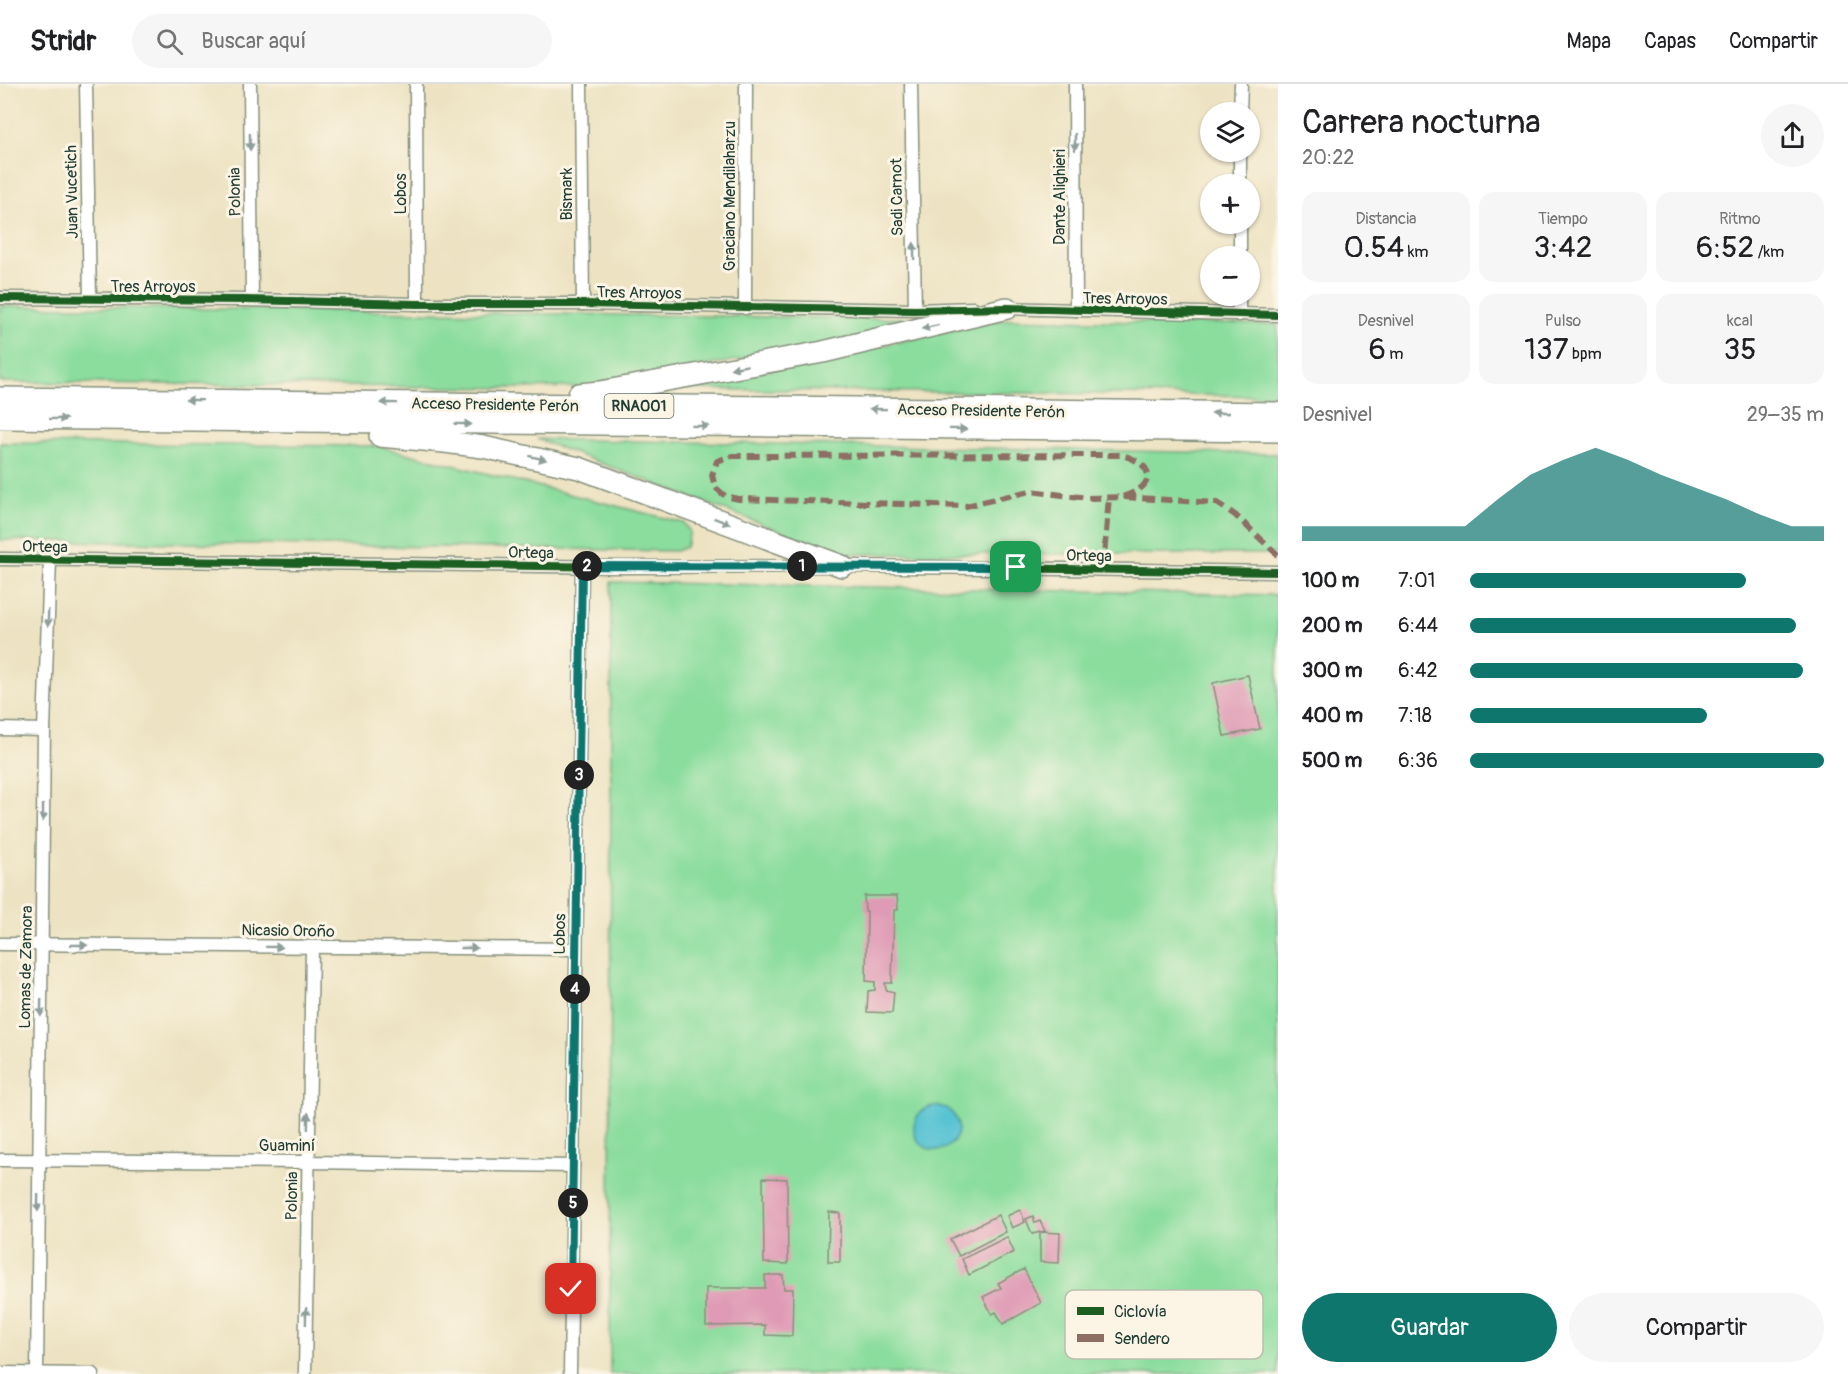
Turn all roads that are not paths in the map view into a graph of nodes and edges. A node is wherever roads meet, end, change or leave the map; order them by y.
1 (86, 84) edge
2 (250, 84) edge
3 (416, 84) edge
4 (581, 84) edge
5 (746, 84) edge
6 (911, 84) edge
7 (1075, 84) edge
8 (1240, 84) edge
9 (1240, 102) edge
10 (0, 298) edge
11 (90, 299) junction
12 (252, 300) junction
13 (417, 304) junction
14 (583, 304) junction
15 (1239, 306) edge
16 (746, 308) junction
17 (1007, 308) junction
18 (915, 310) junction
19 (1076, 310) junction
20 (1239, 315) junction
21 (1278, 315) edge
22 (0, 398) edge
23 (432, 404) junction
24 (1278, 413) edge
25 (0, 418) edge
26 (252, 422) junction
27 (1278, 431) edge
28 (0, 559) edge
29 (50, 560) junction
30 (582, 566) junction
31 (842, 566) junction
32 (1278, 572) edge
33 (0, 729) edge
34 (44, 730) junction
35 (0, 944) edge
36 (42, 944) junction
37 (312, 947) junction
38 (576, 949) junction
39 (0, 1160) edge
40 (39, 1161) junction
41 (308, 1162) junction
42 (573, 1166) junction
43 (0, 1373) edge
44 (37, 1374) edge
45 (93, 1374) edge
46 (305, 1374) edge
47 (570, 1374) edge

1 - 11 street, Juan Vucetich
2 -> 12 street, Polonia
3 - 13 street, Lobos
4 - 14 street, Bismark
5 - 16 street, Graciano Mendilaharzu
18 -> 6 street, Sadi Carnot
7 -> 19 street, Dante Alighieri
8 - 9 street
10 - 11 street, Tres Arroyos
11 - 12 street, Tres Arroyos
12 - 13 street, Tres Arroyos
13 - 14 street, Tres Arroyos
14 - 16 street, Tres Arroyos
15 - 20 street
16 - 18 street, Tres Arroyos
17 - 18 street, Tres Arroyos
17 - 19 street, Tres Arroyos
17 -> 23 highway
19 - 20 street, Tres Arroyos
20 - 21 street, Tres Arroyos
23 -> 22 highway, Acceso Presidente Perón / RNA001
24 -> 23 highway, Acceso Presidente Perón / RNA001
25 -> 26 highway, Acceso Presidente Perón / RNA001
26 -> 27 highway, Acceso Presidente Perón / RNA001
26 -> 31 highway
28 - 29 street, Ortega
29 - 30 street, Ortega
29 -> 34 street, Lomas de Zamora
30 - 31 street, Ortega
30 - 38 street, Lobos
31 - 32 street, Ortega
33 - 34 street
34 -> 36 street, Lomas de Zamora
35 - 36 street, Nicasio Oroño
36 -> 37 street, Nicasio Oroño
36 -> 40 street, Lomas de Zamora
37 -> 38 street, Nicasio Oroño
41 -> 37 street, Polonia
38 - 42 street, Lobos
39 - 40 street, Guaminí
40 - 41 street, Guaminí
40 -> 44 street, Lomas de Zamora
41 - 42 street, Guaminí
46 -> 41 street, Polonia
42 - 47 street, Lobos
43 - 44 street
44 - 45 street

